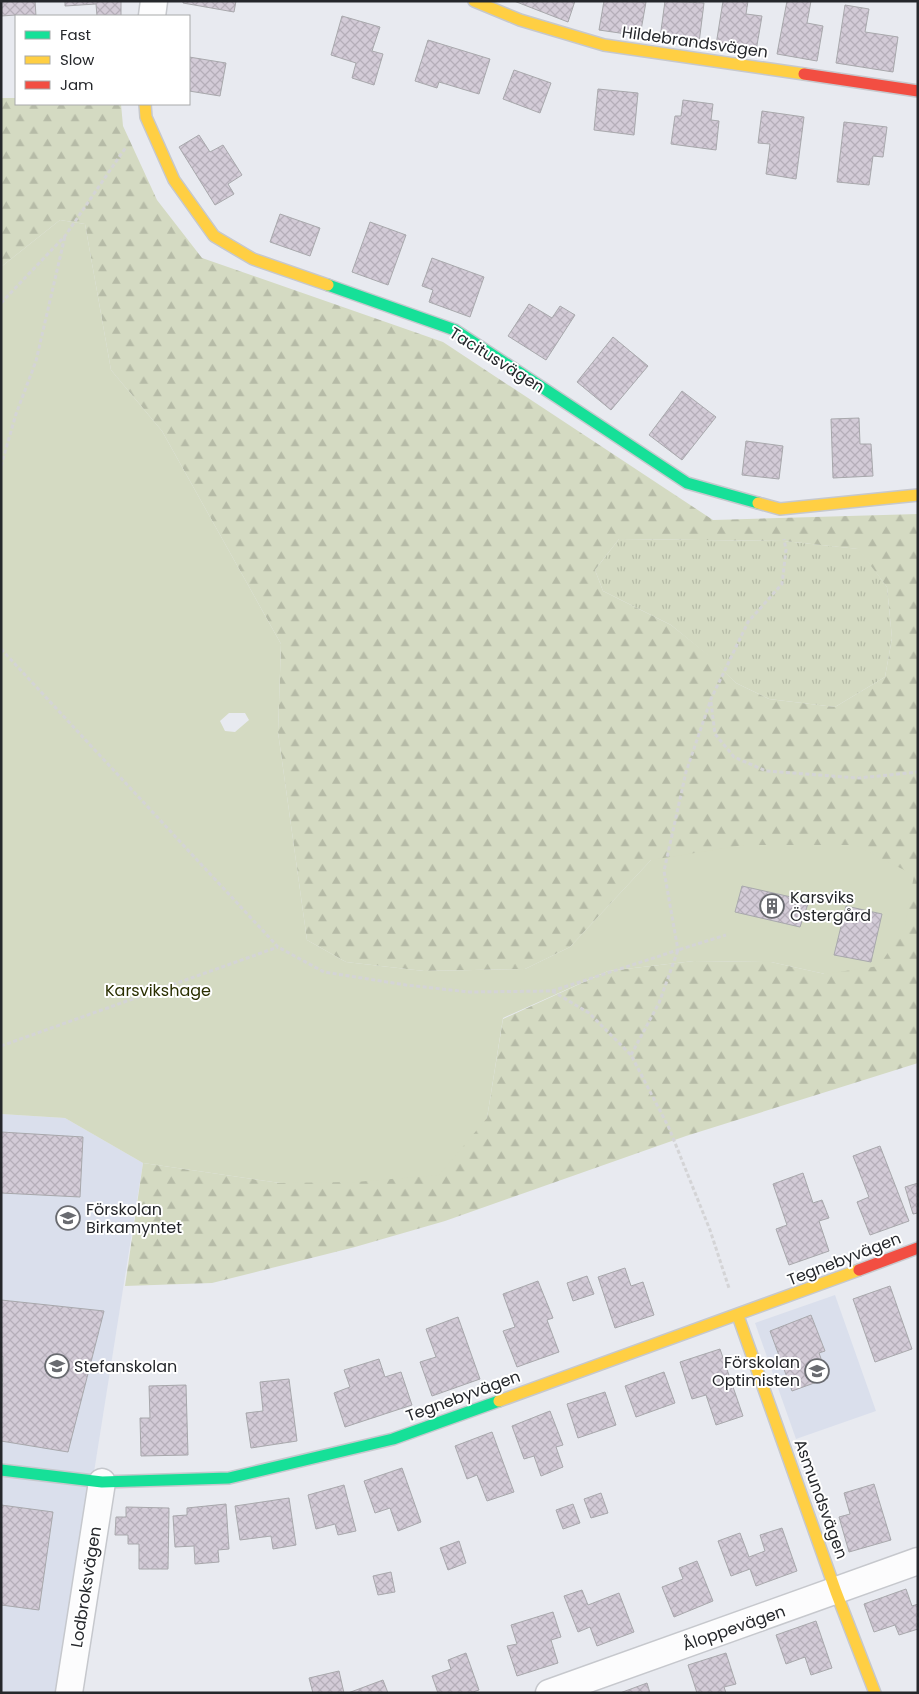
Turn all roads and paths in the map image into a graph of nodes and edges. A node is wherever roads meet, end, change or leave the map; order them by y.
1 (154, 1) edge
2 (474, 1) edge
3 (152, 15) edge
4 (918, 91) edge
5 (145, 105) edge
6 (146, 118) junction
7 (66, 236) junction
8 (1, 303) edge
9 (1, 466) edge
10 (918, 495) edge
11 (780, 509) junction
12 (1, 648) edge
13 (711, 699) junction
14 (918, 772) edge
15 (726, 935) dead end
16 (278, 947) junction
17 (678, 950) junction
18 (552, 991) junction
19 (1, 1046) edge
20 (630, 1055) junction
21 (918, 1248) edge
22 (738, 1316) junction
23 (1, 1470) edge
24 (102, 1482) junction
25 (918, 1561) edge
26 (836, 1592) junction
27 (69, 1693) edge
28 (549, 1693) edge
29 (875, 1693) edge

1 - 3 street
2 - 4 street, Hildebrandsvägen
5 - 6 street, Tacitusvägen
6 - 7 path
6 - 11 street, Tacitusvägen
7 - 8 path
7 - 9 path
10 - 11 street, Tacitusvägen
11 - 13 path
12 - 16 path
13 - 14 path
13 - 17 path
15 - 17 path
16 - 18 path
16 - 19 path
17 - 18 path
17 - 20 path
18 - 20 path
20 - 22 path
21 - 22 street, Tegnebyvägen
22 - 24 street, Tegnebyvägen
22 - 26 street, Asmundsvägen
23 - 24 street, Tegnebyvägen
24 - 27 street, Lodbroksvägen
25 - 26 street, Åloppevägen
26 - 28 street, Åloppevägen
26 - 29 street, Asmundsvägen

